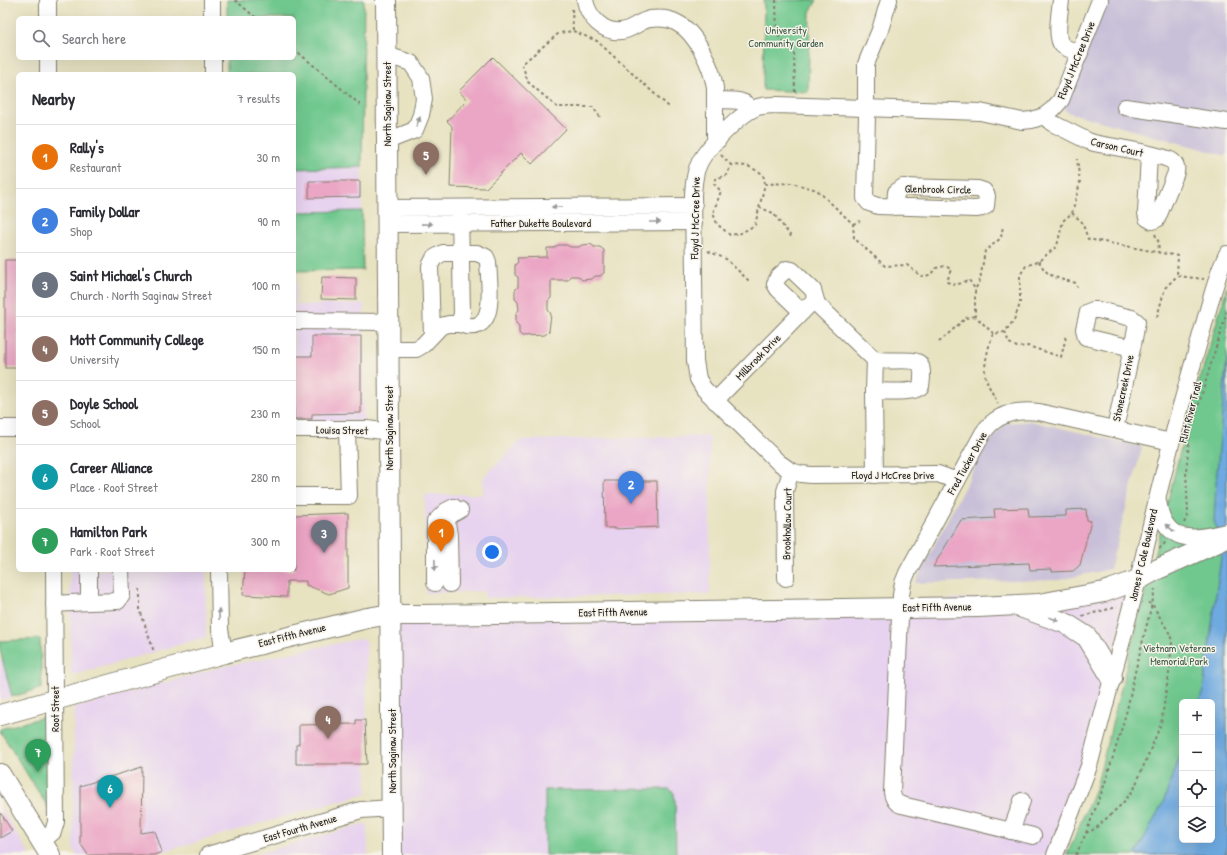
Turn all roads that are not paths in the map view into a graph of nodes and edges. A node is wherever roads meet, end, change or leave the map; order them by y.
1 (48, 0) edge
2 (212, 0) edge
3 (386, 0) edge
4 (889, 0) edge
5 (1061, 0) edge
6 (1100, 0) edge
7 (579, 4) edge
8 (48, 16) edge
9 (212, 16) edge
10 (1080, 53) junction
11 (387, 55) junction
12 (48, 60) edge
13 (213, 60) edge
14 (48, 72) edge
15 (213, 72) edge
16 (715, 100) junction
17 (1125, 107) dead end
18 (866, 108) junction
19 (751, 110) junction
20 (1044, 116) junction
21 (1227, 122) edge
22 (387, 141) junction
23 (719, 147) junction
24 (1149, 154) junction
25 (625, 206) junction
26 (895, 206) junction
27 (460, 207) junction
28 (588, 207) junction
29 (694, 214) junction
30 (388, 216) junction
31 (625, 222) junction
32 (460, 223) junction
33 (588, 223) junction
34 (461, 253) junction
35 (1227, 254) edge
36 (815, 301) junction
37 (802, 312) junction
38 (296, 322) edge
39 (389, 322) junction
40 (459, 324) junction
41 (432, 335) junction
42 (1132, 348) dead end
43 (389, 349) junction
44 (875, 360) junction
45 (874, 391) junction
46 (715, 401) junction
47 (0, 428) edge
48 (16, 428) edge
49 (296, 429) edge
50 (1115, 429) junction
51 (347, 430) junction
52 (390, 432) junction
53 (1171, 442) junction
54 (791, 471) junction
55 (875, 474) junction
56 (957, 481) junction
57 (1158, 495) junction
58 (296, 496) edge
59 (458, 508) dead end
60 (1227, 531) edge
61 (1227, 538) edge
62 (1202, 544) junction
63 (54, 572) edge
64 (89, 572) edge
65 (121, 572) edge
66 (219, 572) edge
67 (786, 578) dead end
68 (1138, 580) junction
69 (442, 583) dead end
70 (89, 602) junction
71 (54, 604) junction
72 (1017, 606) junction
73 (900, 608) junction
74 (390, 615) junction
75 (224, 653) junction
76 (1112, 678) junction
77 (55, 699) junction
78 (0, 715) edge
79 (0, 774) edge
80 (1022, 801) dead end
81 (392, 808) junction
82 (1011, 831) junction
83 (1033, 836) dead end
84 (46, 848) edge
85 (208, 855) edge
86 (392, 855) edge
87 (1055, 855) edge

1 - 8 street
2 - 9 street
3 - 11 main road, North Saginaw Street
4 - 18 street
5 - 10 street
6 - 10 street, Floyd J McCree Drive
7 - 16 street
10 - 20 street, Floyd J McCree Drive
11 - 22 main road, North Saginaw Street
22 -> 11 street
12 - 14 street
13 - 15 street
16 - 19 street
16 - 23 street
17 - 21 street
18 - 19 street, Floyd J McCree Drive
18 - 20 street, Floyd J McCree Drive
18 - 26 street, Glenbrook Circle
19 - 23 street, Floyd J McCree Drive
20 - 24 street, Carson Court
22 - 30 main road, North Saginaw Street
23 - 29 street, Floyd J McCree Drive
24 - 24 street, Carson Court
25 - 28 street, Father Dukette Boulevard
25 - 29 street, Father Dukette Boulevard
25 - 31 street
26 - 26 street, Glenbrook Circle
28 -> 27 street, Father Dukette Boulevard
27 - 30 street, Father Dukette Boulevard
27 - 32 street
28 - 33 street
31 -> 29 street, Father Dukette Boulevard
29 - 46 street, Floyd J McCree Drive
30 -> 32 street, Father Dukette Boulevard
30 - 39 main road, North Saginaw Street
31 - 33 street, Father Dukette Boulevard
32 - 33 street, Father Dukette Boulevard
32 - 34 street
34 - 40 street
34 - 40 street
34 - 41 street
35 - 53 street, James P Cole Boulevard
36 - 37 street, Millbrook Drive
36 - 37 street
36 - 44 street
37 - 46 street, Millbrook Drive
38 - 39 street
39 - 43 main road, North Saginaw Street
40 - 41 street
41 - 43 street
42 - 50 street, Stonecreek Drive
43 - 52 main road, North Saginaw Street
44 - 45 street
44 - 45 street
45 - 55 street
46 - 54 street, Floyd J McCree Drive
47 - 48 street
49 - 51 street, Louisa Street
50 - 53 street, Fred Tucker Drive
50 - 56 street, Fred Tucker Drive
51 - 52 street, Louisa Street
51 - 58 street
52 - 74 main road, North Saginaw Street
53 - 57 street, James P Cole Boulevard
54 - 55 street, Floyd J McCree Drive
54 - 67 street, Brookhollow Court
55 - 56 street, Floyd J McCree Drive
56 - 73 street, Fred Tucker Drive
62 -> 57 street
57 - 68 street, James P Cole Boulevard
59 -> 69 street
60 - 62 street
61 - 62 main road, East Fifth Avenue
62 - 68 main road, East Fifth Avenue
63 - 71 street, Root Street
64 - 70 street
65 - 70 street
75 -> 66 street
68 - 72 main road, East Fifth Avenue
68 - 76 street, James P Cole Boulevard
70 - 71 street
71 - 77 street, Root Street
72 - 73 main road, East Fifth Avenue
72 -> 76 main road
73 - 74 main road, East Fifth Avenue
73 - 82 street, Fred Tucker Drive
74 - 75 main road, East Fifth Avenue
74 - 81 main road, North Saginaw Street
75 - 77 main road, East Fifth Avenue
76 - 87 street, James P Cole Boulevard
77 - 78 main road, East Fifth Avenue
77 - 84 street, Root Street
79 - 84 main road
80 - 82 street
81 - 85 street, East Fourth Avenue
81 - 86 main road, North Saginaw Street
82 - 83 street

